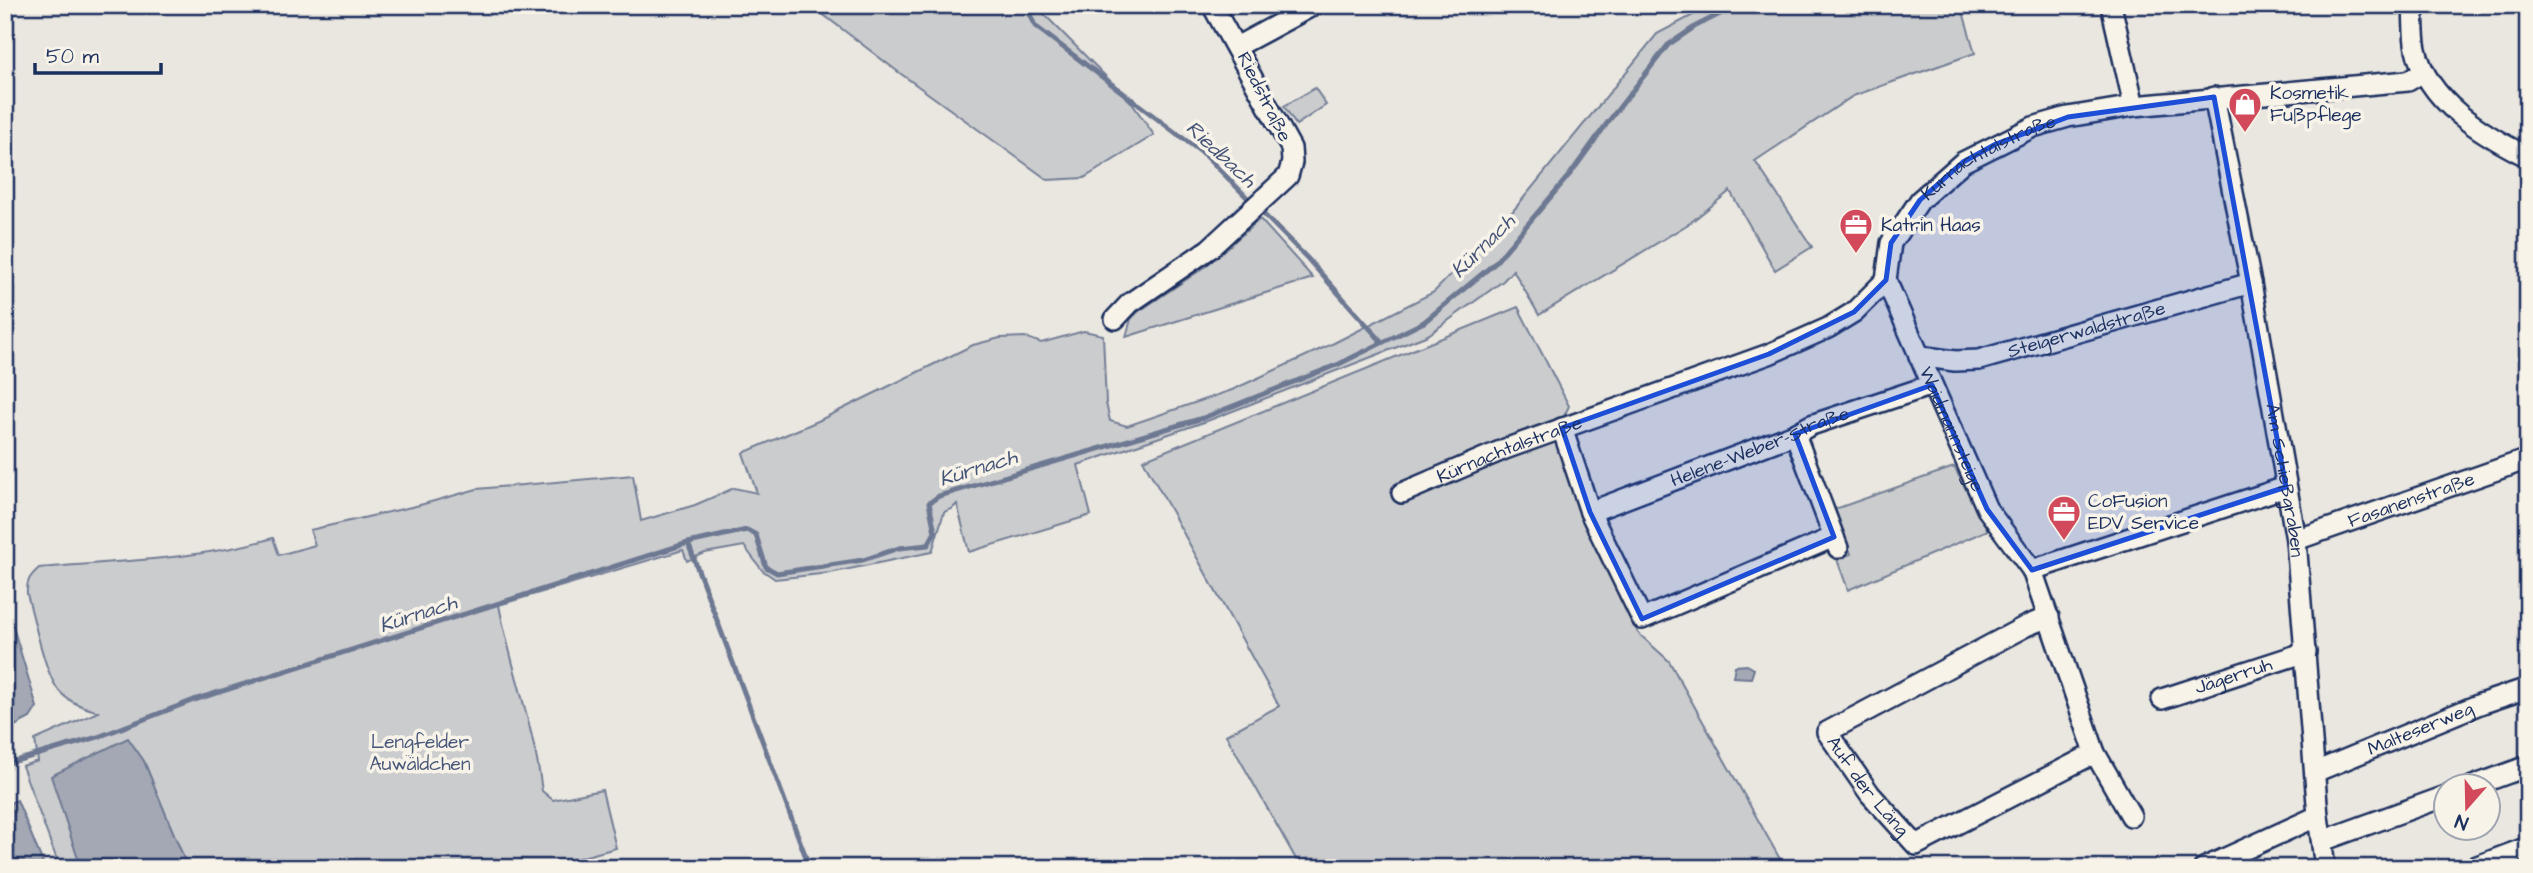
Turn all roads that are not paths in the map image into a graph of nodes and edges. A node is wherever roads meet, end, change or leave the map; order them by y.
1 (1212, 5) edge
2 (1314, 5) edge
3 (2111, 5) edge
4 (2413, 5) edge
5 (1236, 47) junction
6 (2423, 72) junction
7 (2214, 97) junction
8 (2134, 106) junction
9 (2528, 157) edge
10 (1886, 280) junction
11 (2251, 283) junction
12 (1115, 319) dead end
13 (1919, 356) junction
14 (1932, 384) junction
15 (1562, 428) junction
16 (1795, 434) junction
17 (2528, 459) edge
18 (2286, 487) junction
19 (1402, 493) dead end
20 (1590, 512) junction
21 (2296, 540) junction
22 (2032, 570) junction
23 (2049, 617) junction
24 (2306, 652) junction
25 (2528, 688) edge
26 (2162, 699) dead end
27 (2095, 753) junction
28 (2528, 765) edge
29 (2315, 772) junction
30 (2502, 775) edge
31 (2432, 801) edge
32 (2131, 816) dead end
33 (2318, 816) junction
34 (2322, 841) junction
35 (2528, 847) edge
36 (2204, 868) edge
37 (2325, 868) edge
38 (2472, 868) edge

1 - 5 street
2 - 5 street, Riedstraße
3 - 8 street
4 - 6 street
5 - 12 street, Riedstraße
6 - 7 street, Kürnachtalstraße
6 - 9 street
7 - 8 street, Kürnachtalstraße
7 - 11 street, Am Schießgraben
8 - 10 street, Kürnachtalstraße
10 - 13 street, Waidmannsteige
10 - 15 street, Kürnachtalstraße
11 - 13 street, Steigerwaldstraße
11 - 18 street, Am Schießgraben
13 - 14 street, Waidmannsteige
14 - 16 street, Helene-Weber-Straße
14 - 22 street, Waidmannsteige
15 - 19 street, Kürnachtalstraße
15 - 20 street
16 - 20 street, Helene-Weber-Straße
16 - 20 street
17 - 21 street, Fasanenstraße
18 - 21 street, Am Schießgraben
18 - 22 street
21 - 24 street, Am Schießgraben
22 - 23 street, Waidmannsteige
23 - 27 street, Waidmannsteige
23 - 27 street, Auf der Läng
24 - 26 street, Jägerruh
24 - 29 street, Am Schießgraben
25 - 29 street, Malteserweg
27 - 32 street, Waidmannsteige
28 - 30 street
29 - 33 street, Am Schießgraben
31 - 34 street
33 - 34 street, Am Schießgraben
33 - 36 street
34 - 37 street, Am Schießgraben
35 - 38 street

